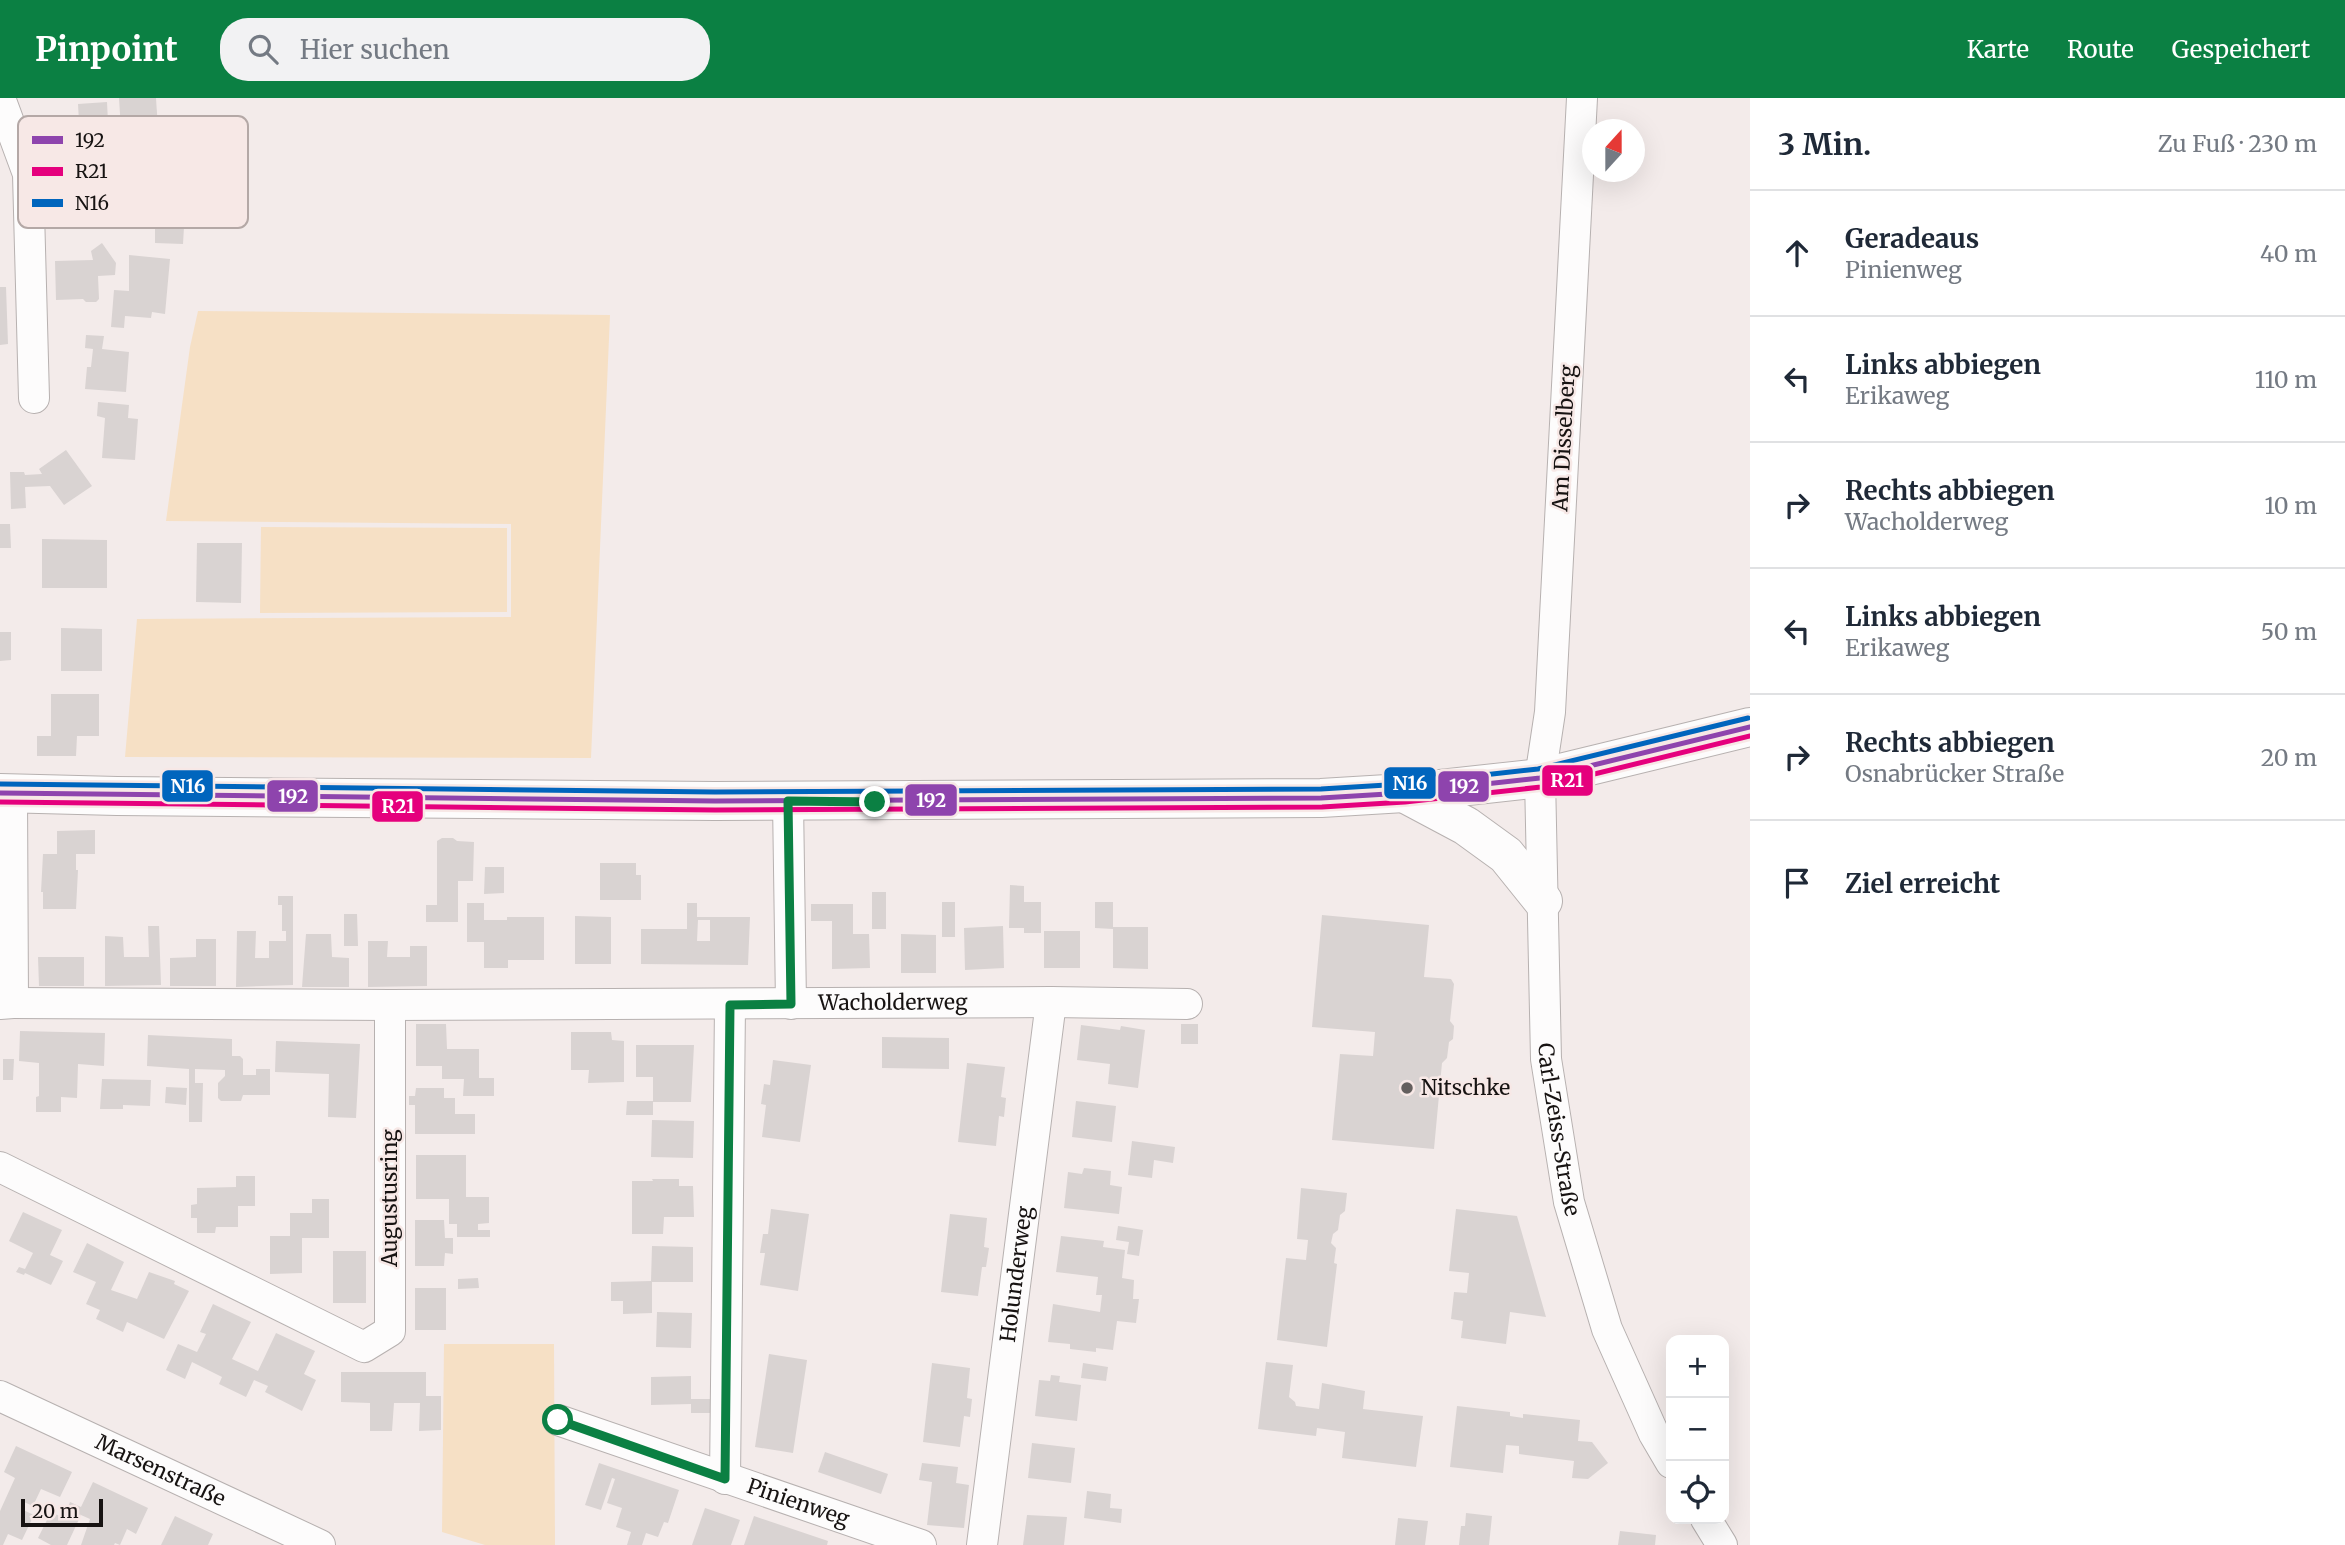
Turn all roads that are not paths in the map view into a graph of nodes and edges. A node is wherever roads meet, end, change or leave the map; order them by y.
1 (1, 98) edge
2 (1582, 98) edge
3 (18, 146) edge
4 (29, 228) edge
5 (34, 398) dead end
6 (1750, 727) edge
7 (1540, 778) junction
8 (1404, 793) junction
9 (6, 794) edge
10 (788, 801) junction
11 (1543, 901) junction
12 (1051, 1002) junction
13 (7, 1003) edge
14 (791, 1004) junction
15 (1187, 1004) dead end
16 (730, 1005) junction
17 (390, 1006) junction
18 (0, 1167) edge
19 (0, 1396) edge
20 (558, 1420) dead end
21 (1670, 1461) edge
22 (725, 1479) junction
23 (1709, 1524) edge
24 (320, 1545) edge
25 (921, 1545) edge
26 (982, 1545) edge
27 (1722, 1545) edge

1 - 3 street
2 - 7 street, Am Disselberg
4 - 5 street
6 - 7 main road
7 - 8 main road
7 - 11 street, Carl-Zeiss-Straße
8 - 10 main road
8 - 11 main road
9 - 10 main road
9 - 13 street
10 - 14 street
11 - 21 street, Carl-Zeiss-Straße
12 - 14 street, Wacholderweg
12 - 15 street, Wacholderweg
12 - 26 street, Holunderweg
13 - 17 street
14 - 16 street, Wacholderweg
16 - 17 street, Wacholderweg
16 - 22 street
17 - 18 street, Augustusring
19 - 24 street, Marsenstraße
20 - 22 street, Pinienweg
22 - 25 street, Pinienweg
23 - 27 street

